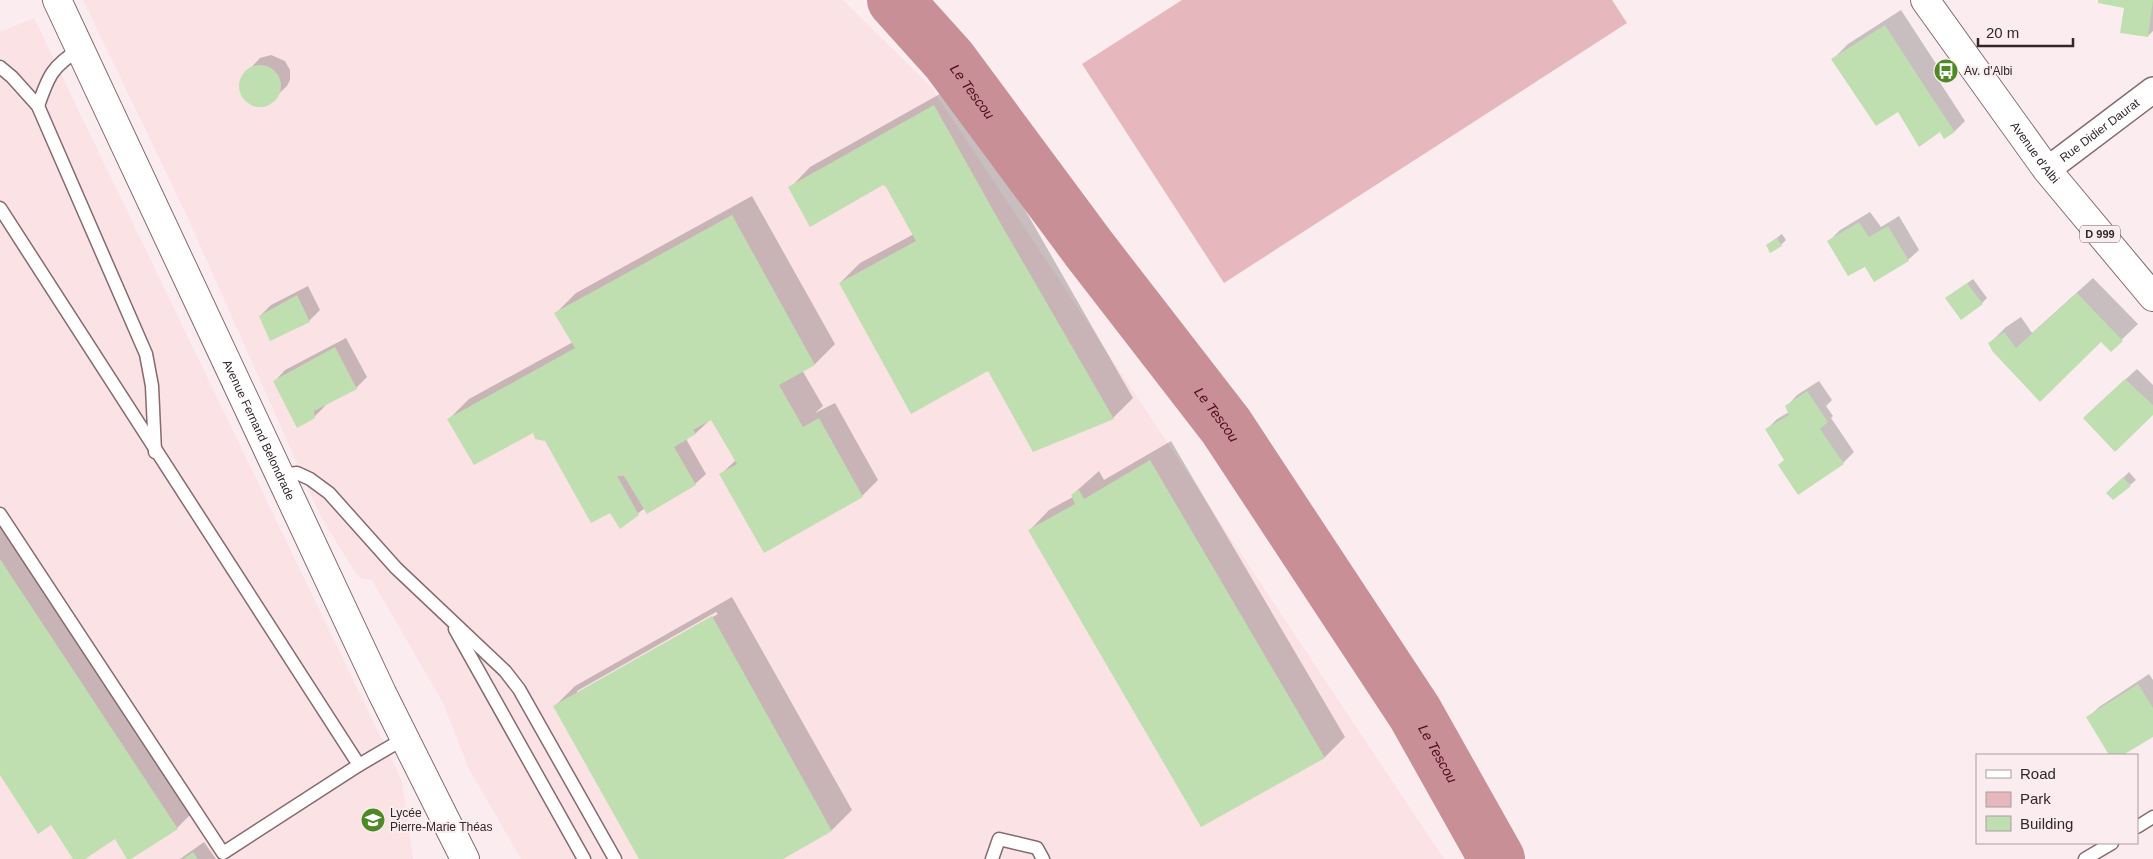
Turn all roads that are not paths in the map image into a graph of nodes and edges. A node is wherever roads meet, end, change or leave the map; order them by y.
1 (56, 0) edge
2 (1925, 0) edge
3 (80, 49) junction
4 (0, 67) edge
5 (2153, 90) edge
6 (38, 106) junction
7 (2047, 170) junction
8 (0, 208) edge
9 (2153, 297) edge
10 (155, 452) junction
11 (280, 474) junction
12 (0, 514) edge
13 (450, 620) junction
14 (405, 738) junction
15 (359, 765) junction
16 (2153, 817) edge
17 (2138, 826) edge
18 (2110, 844) edge
19 (464, 859) edge
20 (584, 859) edge
21 (615, 859) edge
22 (992, 859) edge
23 (1043, 859) edge
24 (2085, 859) edge

1 - 3 street, Avenue Fernand Belondrade
2 - 7 street, Avenue d'Albi / D 999
3 - 6 lane
3 - 11 street, Avenue Fernand Belondrade
4 - 6 lane
5 - 7 street, Rue Didier Daurat
6 - 10 lane
7 - 9 street, Avenue d'Albi / D 999
8 - 10 lane
10 - 15 lane
11 - 13 lane
11 - 14 street, Avenue Fernand Belondrade
12 - 15 lane
13 - 20 lane
13 - 21 lane
14 - 15 lane
14 - 19 street, Avenue Fernand Belondrade
16 - 17 lane
18 - 24 lane
22 - 23 lane

